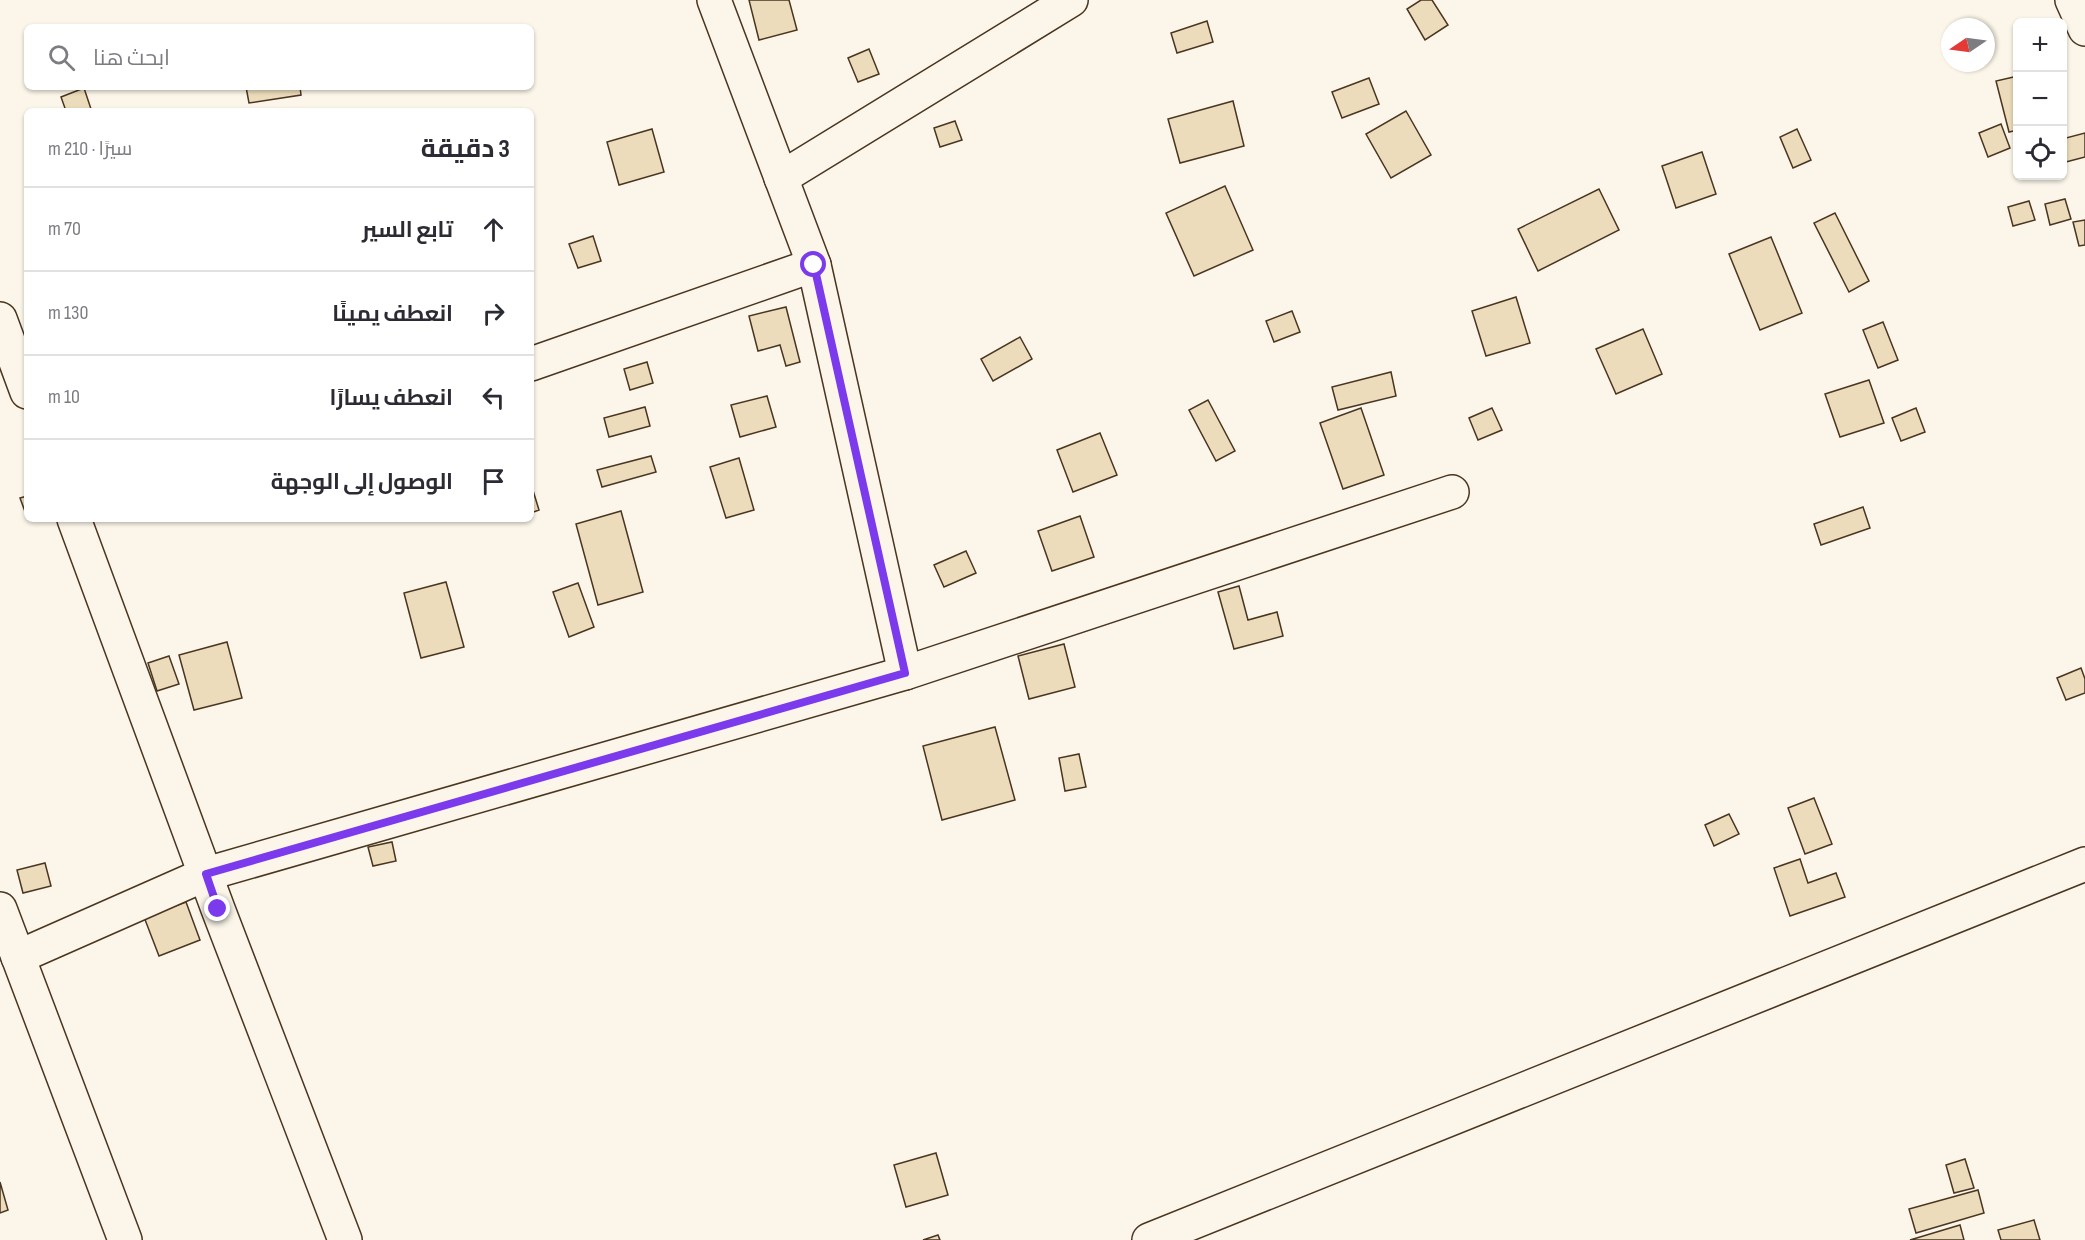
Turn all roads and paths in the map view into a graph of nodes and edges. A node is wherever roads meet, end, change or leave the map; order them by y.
1 (714, 0) edge
2 (1071, 0) edge
3 (2072, 0) edge
4 (2085, 29) edge
5 (781, 178) junction
6 (814, 265) junction
7 (0, 319) edge
8 (534, 363) edge
9 (24, 384) edge
10 (1452, 492) dead end
11 (79, 522) edge
12 (905, 673) junction
13 (2085, 864) edge
14 (206, 874) junction
15 (0, 909) edge
16 (18, 957) junction
17 (120, 1238) edge
18 (345, 1240) edge
19 (1149, 1240) edge

1 - 5 street
2 - 5 street
3 - 4 street
5 - 6 street
6 - 8 street
6 - 12 street
7 - 9 street
10 - 12 street
11 - 14 street
12 - 14 street
13 - 19 street
14 - 16 street
14 - 18 street
15 - 16 street
16 - 17 street

